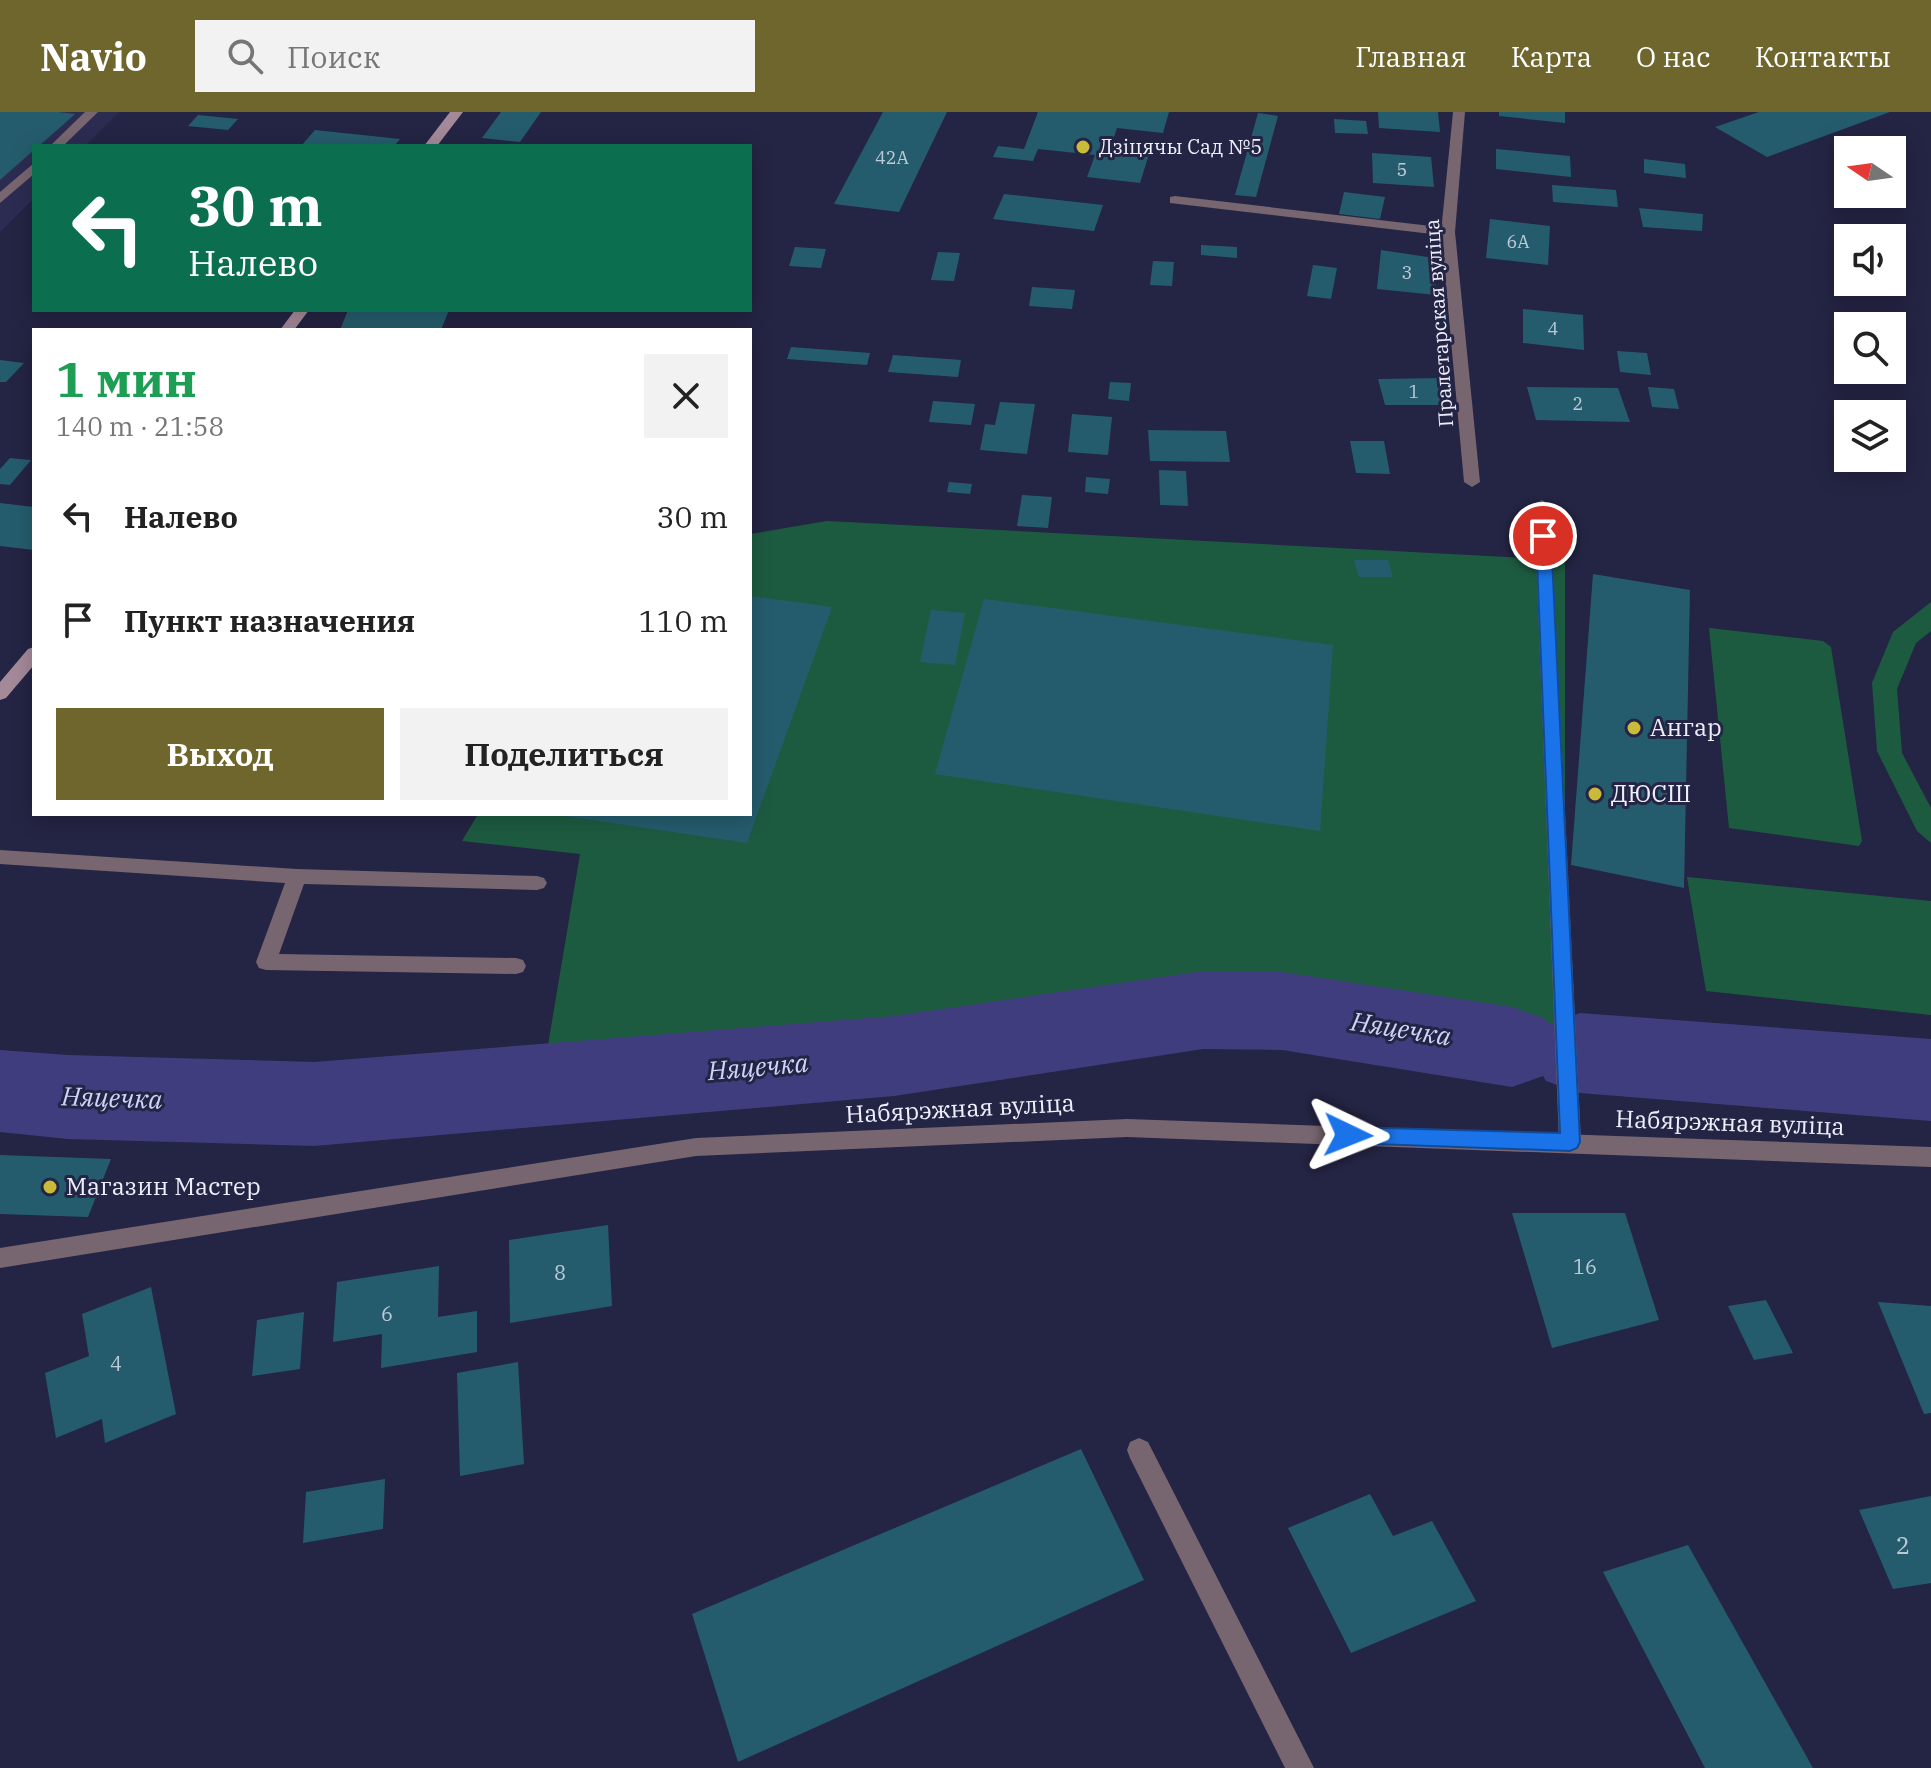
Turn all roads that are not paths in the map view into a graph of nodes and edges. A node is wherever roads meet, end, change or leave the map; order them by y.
1 (92, 112) edge
2 (457, 112) edge
3 (1459, 112) edge
4 (58, 144) edge
5 (432, 144) edge
6 (32, 169) edge
7 (0, 199) edge
8 (1175, 200) dead end
9 (1448, 232) junction
10 (1472, 482) dead end
11 (1542, 505) dead end
12 (32, 655) edge
13 (0, 694) edge
14 (0, 857) edge
15 (297, 876) junction
16 (537, 883) dead end
17 (516, 966) dead end
18 (1570, 1142) junction
19 (1931, 1157) edge
20 (0, 1258) edge
21 (1139, 1450) dead end
22 (1300, 1768) edge

1 - 4 street
2 - 5 main road
3 - 9 street, Пралетарская вуліца
6 - 7 street
8 - 9 street
9 - 10 street, Пралетарская вуліца
11 - 18 street
12 - 13 main road
14 - 15 street
15 - 16 street
15 - 17 street
18 - 19 street, Набярэжная вуліца
18 - 20 street, Набярэжная вуліца
21 - 22 street

